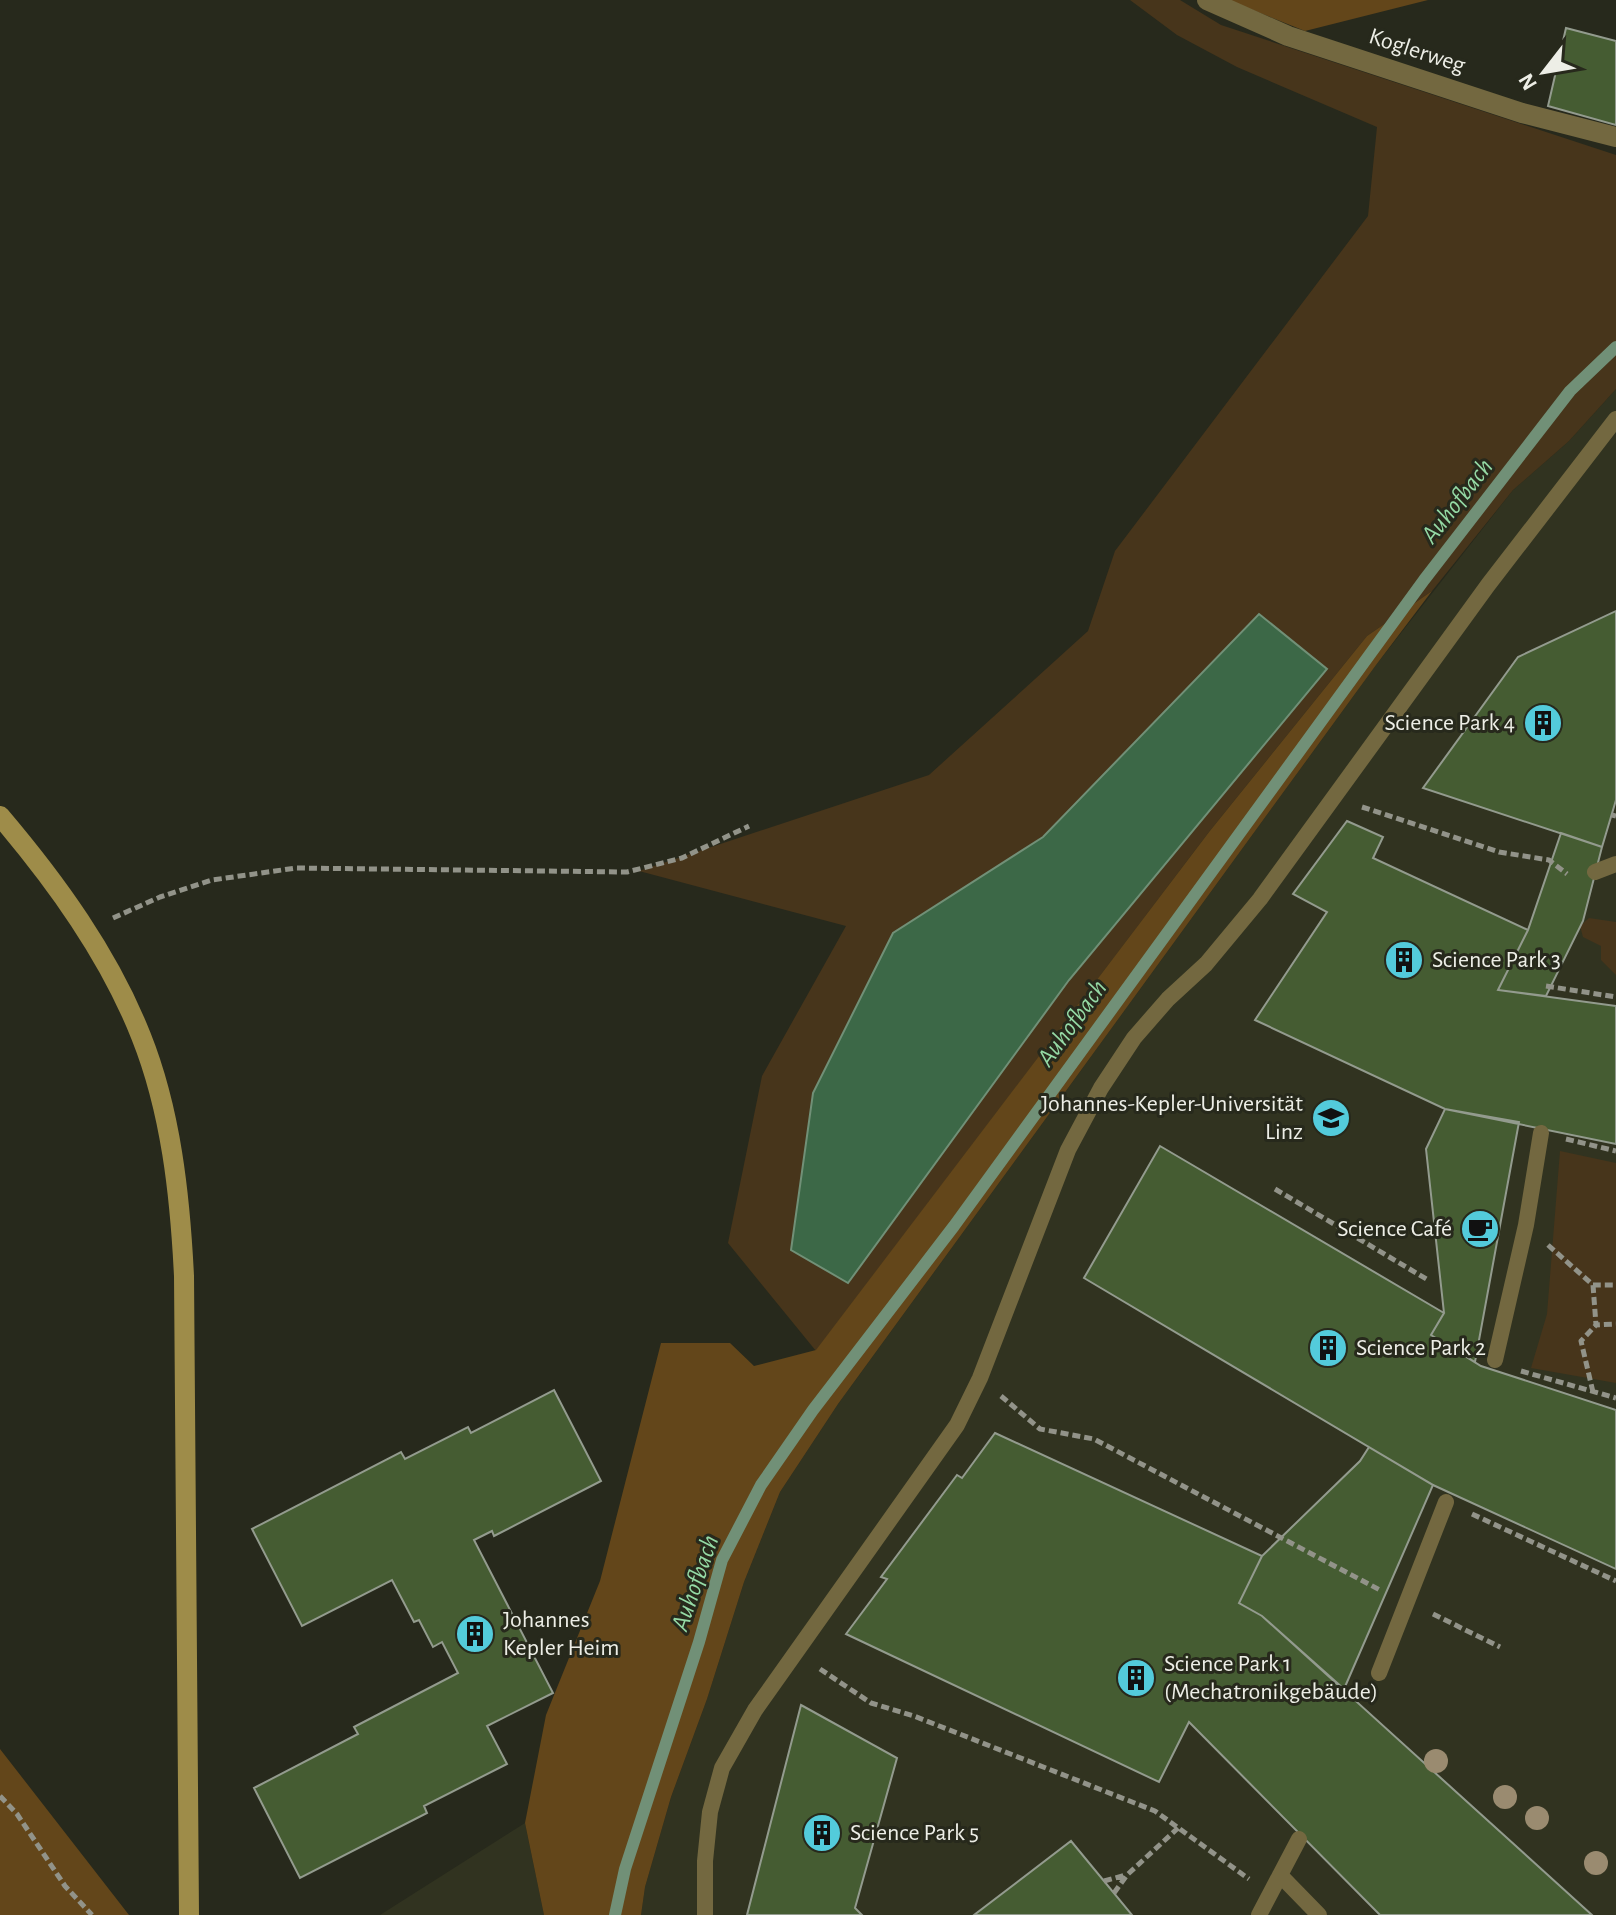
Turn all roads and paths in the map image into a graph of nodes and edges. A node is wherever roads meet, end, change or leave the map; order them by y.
1 (1207, 0) edge
2 (1616, 137) edge
3 (1616, 419) edge
4 (1357, 805) dead end
5 (0, 816) edge
6 (749, 826) dead end
7 (1616, 864) edge
8 (1595, 872) dead end
9 (1575, 880) dead end
10 (88, 933) junction
11 (1546, 986) dead end
12 (1616, 997) edge
13 (1541, 1133) dead end
14 (1598, 1147) dead end
15 (1616, 1151) edge
16 (1275, 1189) dead end
17 (1526, 1225) junction
18 (1428, 1280) dead end
19 (1593, 1285) junction
20 (1616, 1285) edge
21 (1616, 1324) edge
22 (1596, 1325) junction
23 (1495, 1360) dead end
24 (1527, 1374) dead end
25 (1593, 1392) junction
26 (1616, 1398) edge
27 (1012, 1405) dead end
28 (1446, 1502) dead end
29 (1489, 1521) dead end
30 (1616, 1581) edge
31 (1407, 1604) junction
32 (1500, 1647) dead end
33 (1379, 1673) dead end
34 (835, 1678) dead end
35 (0, 1796) edge
36 (1178, 1828) junction
37 (1299, 1839) dead end
38 (1127, 1875) junction
39 (1280, 1875) junction
40 (1104, 1881) dead end
41 (1114, 1893) dead end
42 (1270, 1894) junction
43 (189, 1910) edge
44 (92, 1915) edge
45 (705, 1915) edge
46 (1259, 1915) edge
47 (1319, 1915) edge

1 - 2 street, Koglerweg
3 - 45 lane
4 - 9 path
5 - 10 street
6 - 10 path
7 - 8 lane
10 - 43 street
11 - 12 path
13 - 17 lane
14 - 15 path
16 - 18 path
17 - 19 path
17 - 23 lane
19 - 20 path
19 - 22 path
21 - 22 path
22 - 25 path
24 - 25 path
25 - 26 path
27 - 31 path
28 - 31 lane
29 - 30 path
31 - 32 path
31 - 33 lane
34 - 36 path
35 - 44 path
36 - 38 path
36 - 42 path
37 - 39 lane
38 - 40 path
38 - 41 path
39 - 42 lane
39 - 47 lane
42 - 46 lane

